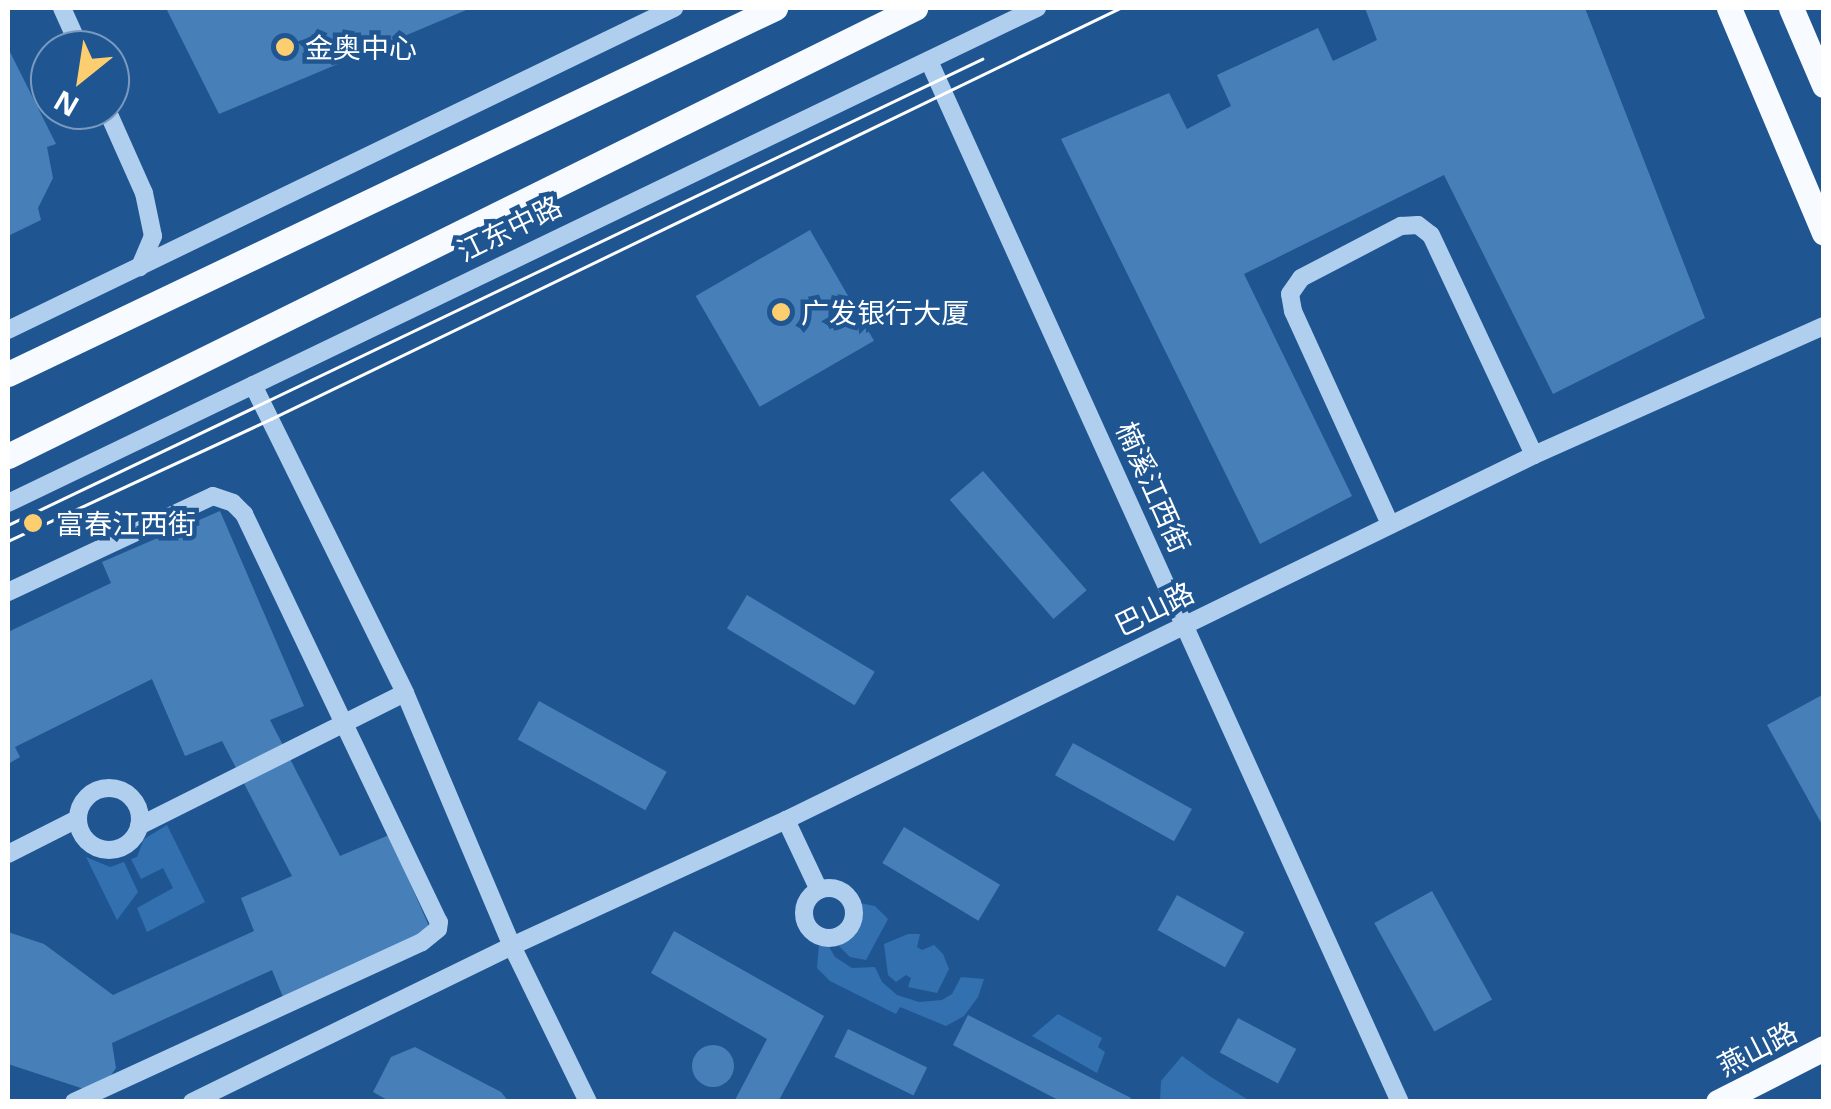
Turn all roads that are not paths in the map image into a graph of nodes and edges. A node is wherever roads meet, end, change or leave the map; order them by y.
1 (674, 8) edge
2 (775, 8) edge
3 (916, 8) edge
4 (1037, 8) edge
5 (1728, 8) edge
6 (1790, 8) edge
7 (929, 61) junction
8 (1824, 86) edge
9 (116, 130) edge
10 (1824, 233) edge
11 (140, 267) junction
12 (1824, 326) edge
13 (8, 330) edge
14 (8, 374) edge
15 (253, 384) junction
16 (1534, 455) junction
17 (8, 456) edge
18 (8, 504) edge
19 (1390, 524) junction
20 (8, 592) edge
21 (1186, 623) junction
22 (405, 693) junction
23 (344, 724) junction
24 (77, 819) junction
25 (786, 820) junction
26 (139, 826) junction
27 (8, 854) edge
28 (819, 890) dead end
29 (512, 946) junction
30 (1824, 1048) edge
31 (74, 1102) edge
32 (192, 1102) edge
33 (588, 1102) edge
34 (1400, 1102) edge
35 (1718, 1102) edge

1 - 11 street
2 - 14 main road
3 - 17 main road, 江东中路
4 - 7 street, 江东中路
5 - 10 main road
6 - 8 main road
7 - 15 street, 江东中路
7 - 21 street, 楠溪江西街
9 - 11 street
11 - 13 street
12 - 16 street, 巴山路
15 - 18 street, 江东中路
15 - 22 street
16 - 19 street, 巴山路
16 - 19 street
19 - 21 street, 巴山路
20 - 23 street
21 - 25 street, 巴山路
21 - 34 street, 楠溪江西街
22 - 23 street
22 - 29 street
23 - 26 street
23 - 31 street
24 - 26 street
24 - 26 street
24 - 27 street
25 - 28 street
25 - 29 street, 巴山路
29 - 32 street, 巴山路
29 - 33 street
30 - 35 main road, 燕山路

